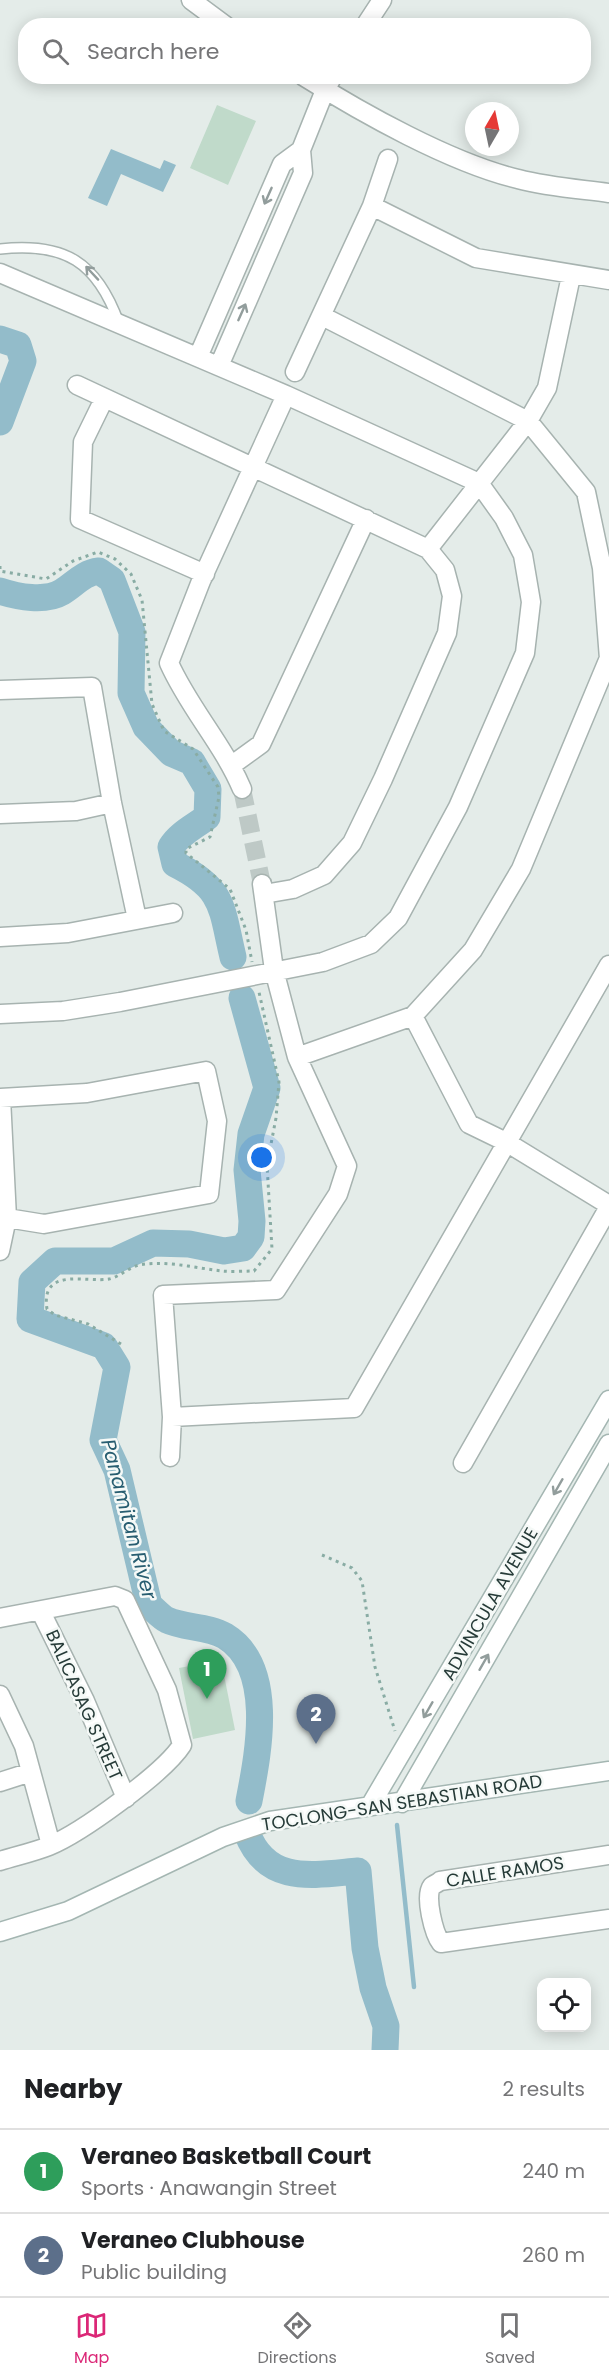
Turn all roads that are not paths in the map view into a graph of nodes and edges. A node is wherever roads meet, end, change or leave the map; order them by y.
1 (191, 0) edge
2 (382, 0) edge
3 (215, 18) edge
4 (371, 18) edge
5 (329, 84) edge
6 (331, 84) edge
7 (301, 150) junction
8 (388, 159) dead end
9 (609, 193) edge
10 (372, 206) junction
11 (0, 249) edge
12 (0, 273) edge
13 (571, 276) junction
14 (609, 280) edge
15 (322, 316) junction
16 (120, 323) junction
17 (198, 357) junction
18 (219, 366) junction
19 (295, 372) dead end
20 (77, 385) dead end
21 (286, 395) junction
22 (104, 399) junction
23 (528, 421) junction
24 (252, 469) junction
25 (479, 483) junction
26 (366, 519) junction
27 (428, 549) junction
28 (205, 574) junction
29 (609, 658) edge
30 (0, 690) edge
31 (232, 765) junction
32 (242, 789) tunnel mouth
33 (112, 803) junction
34 (0, 814) edge
35 (172, 913) dead end
36 (137, 919) junction
37 (0, 937) edge
38 (609, 965) edge
39 (274, 970) junction
40 (0, 1014) edge
41 (413, 1016) junction
42 (297, 1057) junction
43 (1, 1098) edge
44 (506, 1142) junction
45 (609, 1206) edge
46 (7, 1218) junction
47 (0, 1251) edge
48 (609, 1400) edge
49 (172, 1417) junction
50 (609, 1444) edge
51 (579, 1452) junction
52 (170, 1457) dead end
53 (598, 1462) junction
54 (464, 1463) dead end
55 (41, 1612) junction
56 (0, 1618) edge
57 (0, 1695) edge
58 (609, 1771) edge
59 (31, 1772) junction
60 (0, 1782) edge
61 (126, 1798) junction
62 (402, 1803) junction
63 (370, 1806) junction
64 (51, 1845) junction
65 (609, 1856) edge
66 (0, 1861) edge
67 (609, 1919) edge
68 (0, 1932) edge

1 - 3 street
2 - 4 street
5 - 7 street
6 - 9 street
7 -> 17 street
18 -> 7 street
8 - 10 street
10 - 13 street
10 - 15 street
16 -> 11 lane
12 - 16 street
13 - 14 street
13 - 23 street
15 - 19 street
15 - 23 street
16 - 17 street
17 - 18 street
18 - 21 street
20 - 22 street
21 - 24 street
21 - 25 street
22 - 24 street
22 - 28 street
23 - 25 street
23 - 29 street
24 - 26 street
24 - 28 street
25 - 27 street
25 - 39 street
26 - 27 street
26 - 31 street
27 - 39 street
28 - 31 street
29 - 41 street
30 - 33 street
31 - 32 street
33 - 34 street
33 - 36 street
35 - 36 street
36 - 37 street
38 - 44 street
39 - 40 street
39 - 42 street
41 - 42 street
41 - 44 street
42 - 49 street
43 - 46 street
43 - 46 street
44 - 45 street
44 - 49 street
45 - 54 street
46 - 47 street
48 - 51 street, ADVINCULA AVENUE
49 - 52 street
50 - 53 street, ADVINCULA AVENUE
51 - 53 street
51 -> 63 street, ADVINCULA AVENUE
62 -> 53 street, ADVINCULA AVENUE
55 - 56 street
55 - 61 street, BALICASAG STREET
55 - 61 street
57 - 59 street
58 - 62 street, TOCLONG-SAN SEBASTIAN ROAD
59 - 60 street
59 - 64 street
61 - 64 street
62 - 63 street, TOCLONG-SAN SEBASTIAN ROAD
63 - 68 street, TOCLONG-SAN SEBASTIAN ROAD
64 - 66 street
65 - 67 street, CALLE RAMOS

